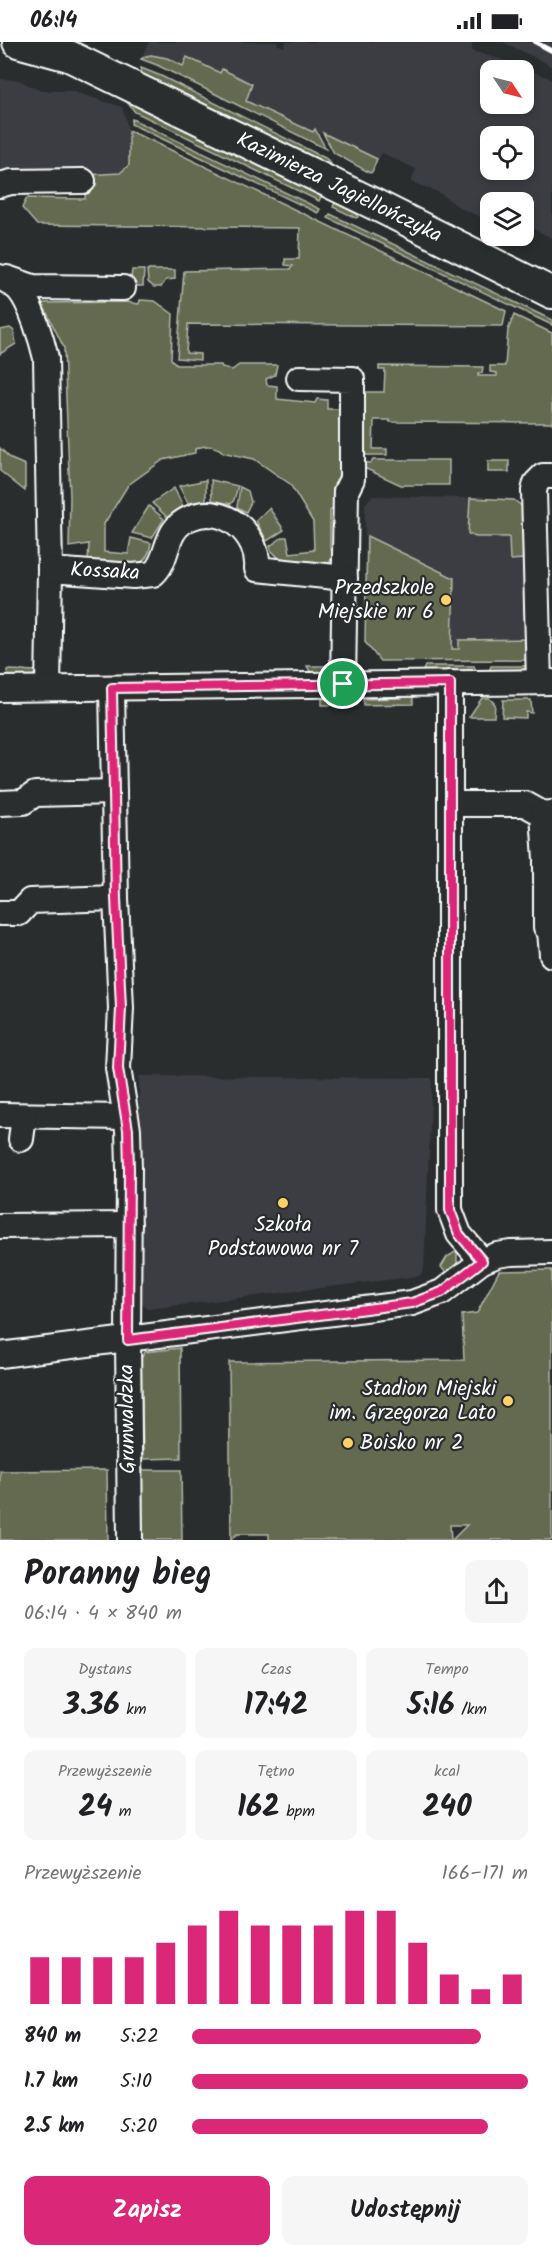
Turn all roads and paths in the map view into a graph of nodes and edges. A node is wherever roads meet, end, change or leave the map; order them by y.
1 (18, 42) edge
2 (0, 58) edge
3 (126, 84) junction
4 (83, 182) dead end
5 (0, 185) edge
6 (0, 277) edge
7 (123, 288) dead end
8 (552, 293) edge
9 (299, 378) dead end
10 (552, 476) edge
11 (50, 570) junction
12 (345, 578) junction
13 (545, 682) edge
14 (450, 683) junction
15 (343, 684) junction
16 (48, 688) junction
17 (112, 688) junction
18 (0, 689) edge
19 (114, 792) junction
20 (0, 803) edge
21 (451, 804) junction
22 (547, 814) edge
23 (116, 898) junction
24 (0, 913) edge
25 (552, 955) edge
26 (125, 1117) junction
27 (15, 1123) edge
28 (129, 1225) junction
29 (0, 1226) edge
30 (552, 1252) edge
31 (482, 1261) junction
32 (128, 1340) junction
33 (0, 1355) edge
34 (130, 1540) edge

1 - 3 main road, Kazimierza Jagiellończyka
2 - 3 main road, Kazimierza Jagiellończyka
3 - 8 main road, Kazimierza Jagiellończyka
4 - 5 street
6 - 7 street
6 - 11 street, Kossaka
9 - 12 street
10 - 13 street
11 - 12 street, Kossaka
11 - 16 street, Kossaka
12 - 15 street
13 - 14 street
14 - 15 street
14 - 21 street
15 - 17 street
16 - 17 street
16 - 18 street
17 - 19 street, Grunwaldzka
19 - 20 street
19 - 23 street, Grunwaldzka
21 - 22 street
21 - 31 street
22 - 25 street
23 - 24 street
23 - 26 street, Grunwaldzka
26 - 27 street
26 - 28 street, Grunwaldzka
28 - 29 street
28 - 32 street, Grunwaldzka
30 - 31 street
31 - 32 street
32 - 33 street
32 - 34 street, Grunwaldzka

